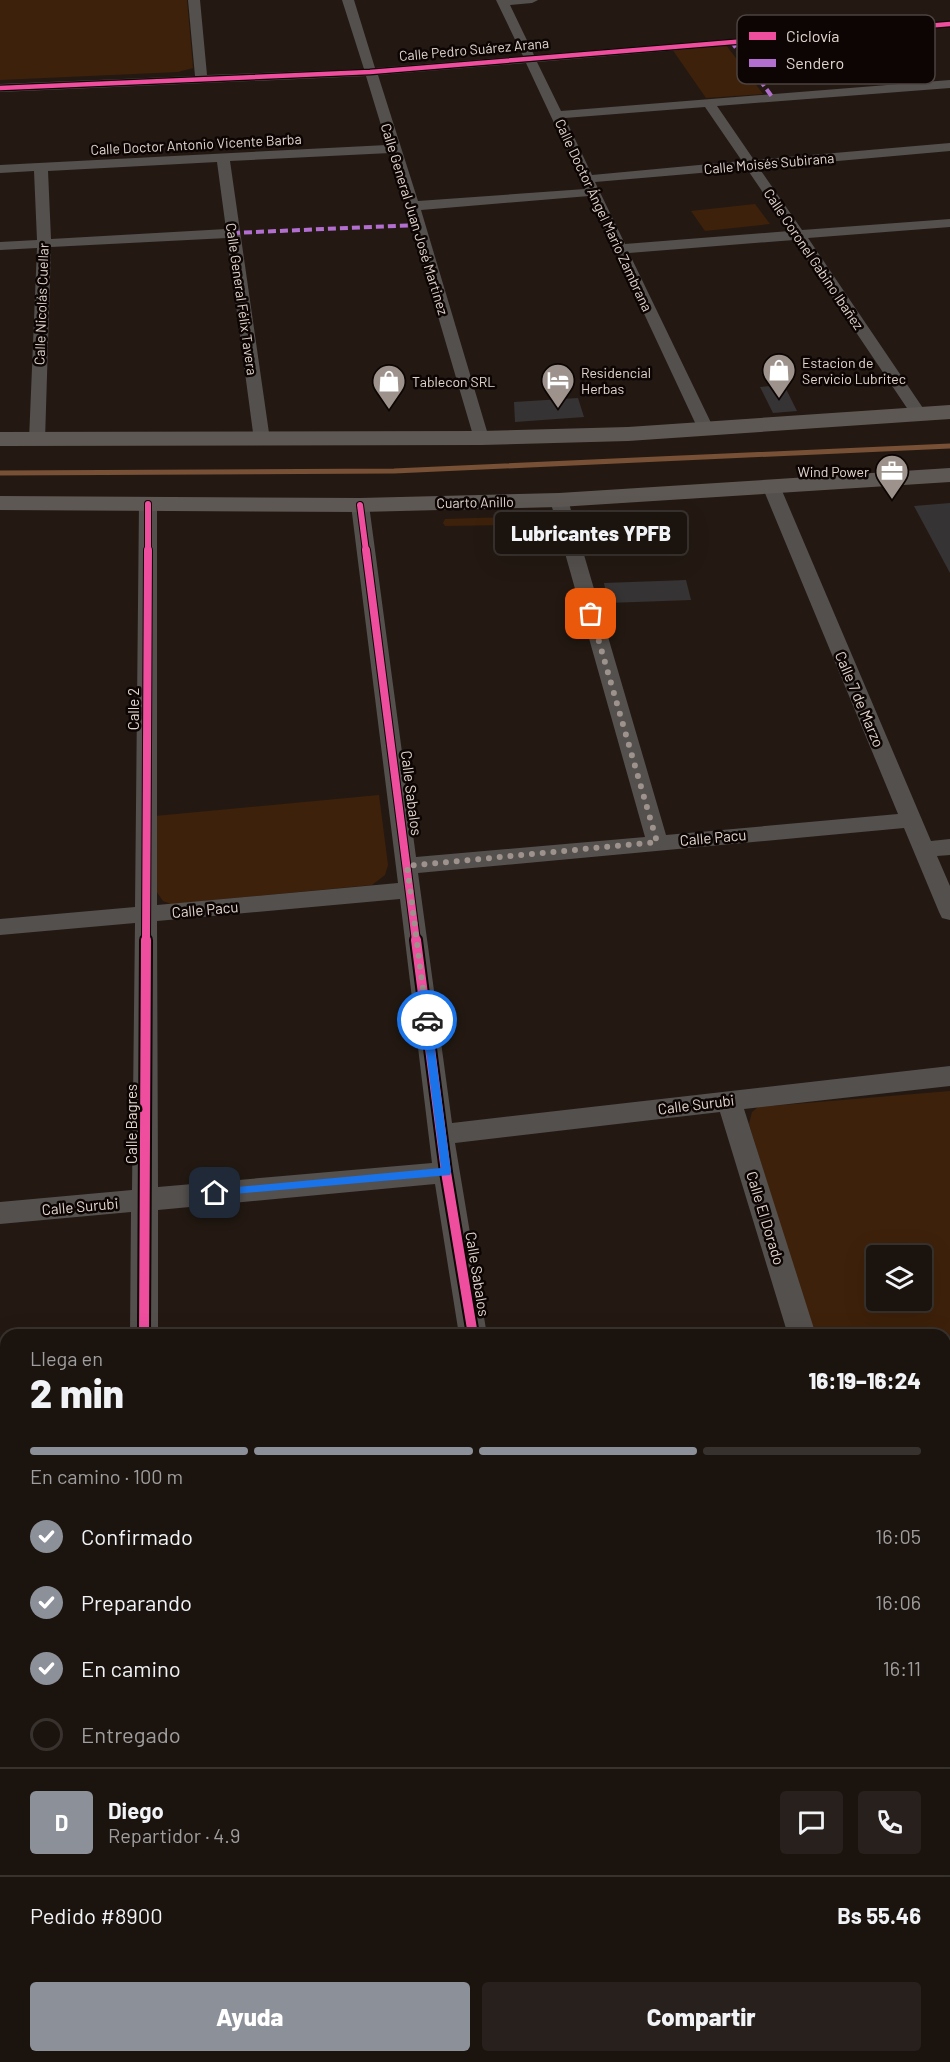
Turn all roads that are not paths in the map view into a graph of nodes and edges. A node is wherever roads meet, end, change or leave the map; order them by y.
1 (195, 0) edge
2 (348, 0) edge
3 (532, 0) edge
4 (503, 1) edge
5 (950, 24) edge
6 (935, 25) edge
7 (737, 41) edge
8 (530, 58) junction
9 (370, 72) junction
10 (201, 80) junction
11 (950, 84) edge
12 (0, 88) edge
13 (710, 103) junction
14 (557, 116) junction
15 (950, 147) edge
16 (394, 149) junction
17 (223, 158) junction
18 (751, 165) junction
19 (41, 168) junction
20 (0, 169) edge
21 (590, 185) junction
22 (413, 206) junction
23 (950, 223) edge
24 (232, 233) junction
25 (797, 234) junction
26 (44, 245) junction
27 (0, 246) edge
28 (621, 249) junction
29 (950, 412) edge
30 (919, 414) junction
31 (706, 429) junction
32 (480, 438) junction
33 (0, 439) edge
34 (37, 440) junction
35 (262, 440) junction
36 (950, 474) edge
37 (771, 486) junction
38 (559, 500) junction
39 (0, 503) edge
40 (148, 504) junction
41 (360, 505) junction
42 (911, 819) junction
43 (657, 842) junction
44 (950, 847) edge
45 (923, 849) junction
46 (407, 866) junction
47 (410, 890) junction
48 (950, 912) edge
49 (147, 914) junction
50 (0, 927) edge
51 (950, 1076) edge
52 (729, 1100) junction
53 (442, 1134) junction
54 (446, 1172) junction
55 (145, 1200) junction
56 (0, 1213) edge
57 (144, 1329) edge
58 (472, 1329) edge
59 (800, 1329) edge

1 - 10 street
2 - 9 street, Calle General Juan José Martinez
3 - 4 street
4 - 8 street, Calle Doctor Ángel Mario Zambrana
5 - 6 street, Calle Pedro Suárez Arana
7 - 8 street, Calle Pedro Suárez Arana
8 - 9 street, Calle Pedro Suárez Arana
8 - 14 street, Calle Doctor Ángel Mario Zambrana
9 - 10 street, Calle Pedro Suárez Arana
9 - 16 street, Calle General Juan José Martinez
10 - 12 street, Calle Pedro Suárez Arana
11 - 13 street
13 - 14 street
13 - 18 street, Calle Coronel Gabino Ibañez
14 - 21 street, Calle Doctor Ángel Mario Zambrana
15 - 18 street, Calle Moisés Subirana
16 - 17 street, Calle Doctor Antonio Vicente Barba
16 - 22 street, Calle General Juan José Martinez
17 - 19 street, Calle Doctor Antonio Vicente Barba
17 - 24 street, Calle General Félix Tavera
18 - 21 street, Calle Moisés Subirana
18 - 25 street, Calle Coronel Gabino Ibañez
19 - 20 street, Calle Doctor Antonio Vicente Barba
19 - 26 street, Calle Nicolás Cuellar
21 - 22 street, Calle Moisés Subirana
21 - 28 street, Calle Doctor Ángel Mario Zambrana
22 - 32 street, Calle General Juan José Martinez
23 - 25 street
24 - 26 street
24 - 35 street, Calle General Félix Tavera
25 - 28 street
25 - 30 street, Calle Coronel Gabino Ibañez
26 - 27 street
26 - 34 street, Calle Nicolás Cuellar
28 - 31 street, Calle Doctor Ángel Mario Zambrana
29 - 30 highway
30 - 31 highway
31 - 32 highway
32 - 35 highway
33 - 34 highway
34 - 35 highway
36 - 37 highway, Cuarto Anillo
37 - 38 highway, Cuarto Anillo
37 - 42 street, Calle 7 de Marzo
38 - 41 highway, Cuarto Anillo
38 - 43 street
39 - 40 highway, Cuarto Anillo
40 - 41 highway, Cuarto Anillo
40 - 49 street, Calle 2
41 - 46 street, Calle Sabalos
42 - 43 street, Calle Pacu
42 - 45 street, Calle 7 de Marzo
43 - 46 street, Calle Pacu
44 - 45 street
45 - 48 street, Calle 7 de Marzo
46 - 47 street, Calle Sabalos
47 - 49 street, Calle Pacu
47 - 53 street, Calle Sabalos
49 - 50 street, Calle Pacu
49 - 55 street, Calle Bagres
51 - 52 street, Calle Surubi
52 - 53 street, Calle Surubi
52 - 59 street, Calle El Dorado
53 - 54 street, Calle Sabalos
54 - 55 street, Calle Surubi
54 - 58 street, Calle Sabalos
55 - 56 street, Calle Surubi
55 - 57 street, Calle Bagres

